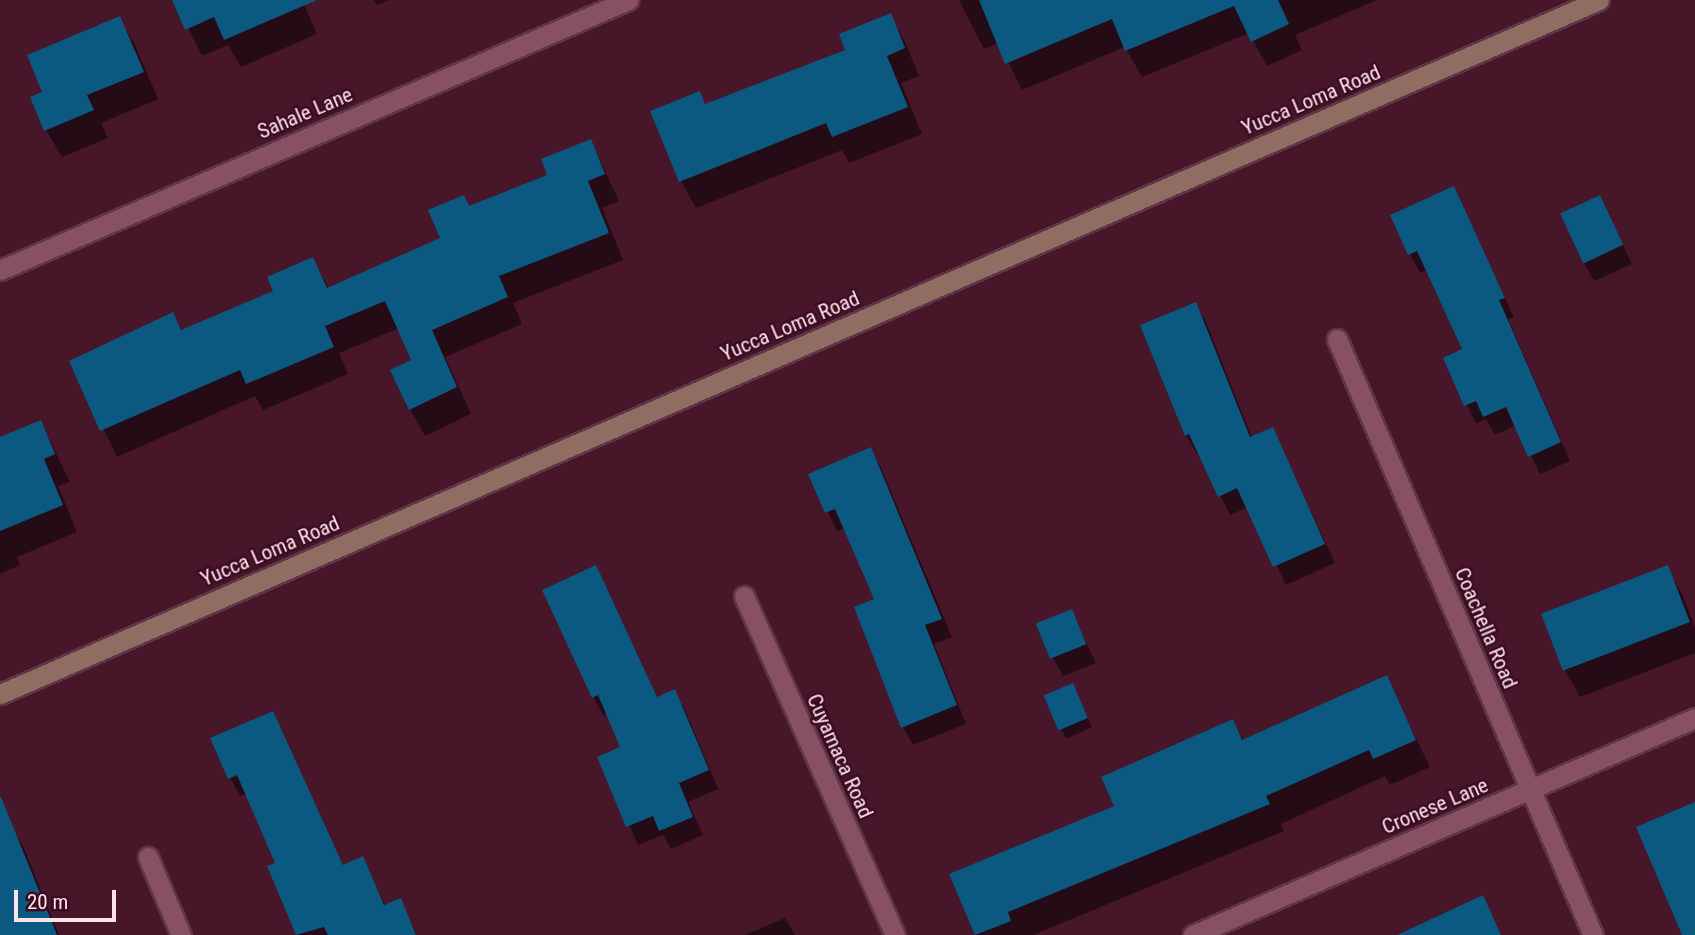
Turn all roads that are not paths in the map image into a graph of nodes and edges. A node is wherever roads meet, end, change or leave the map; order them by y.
1 (628, 0) edge
2 (1599, 0) edge
3 (0, 270) edge
4 (1337, 339) dead end
5 (744, 596) dead end
6 (0, 694) edge
7 (1695, 718) edge
8 (1531, 790) junction
9 (148, 857) dead end
10 (181, 935) edge
11 (895, 935) edge
12 (1193, 935) edge
13 (1593, 935) edge

1 - 3 street, Sahale Lane
2 - 6 main road, Yucca Loma Road
4 - 8 street, Coachella Road
5 - 11 street, Cuyamaca Road
7 - 8 street, Cronese Lane
8 - 12 street, Cronese Lane
8 - 13 street, Coachella Road
9 - 10 street

